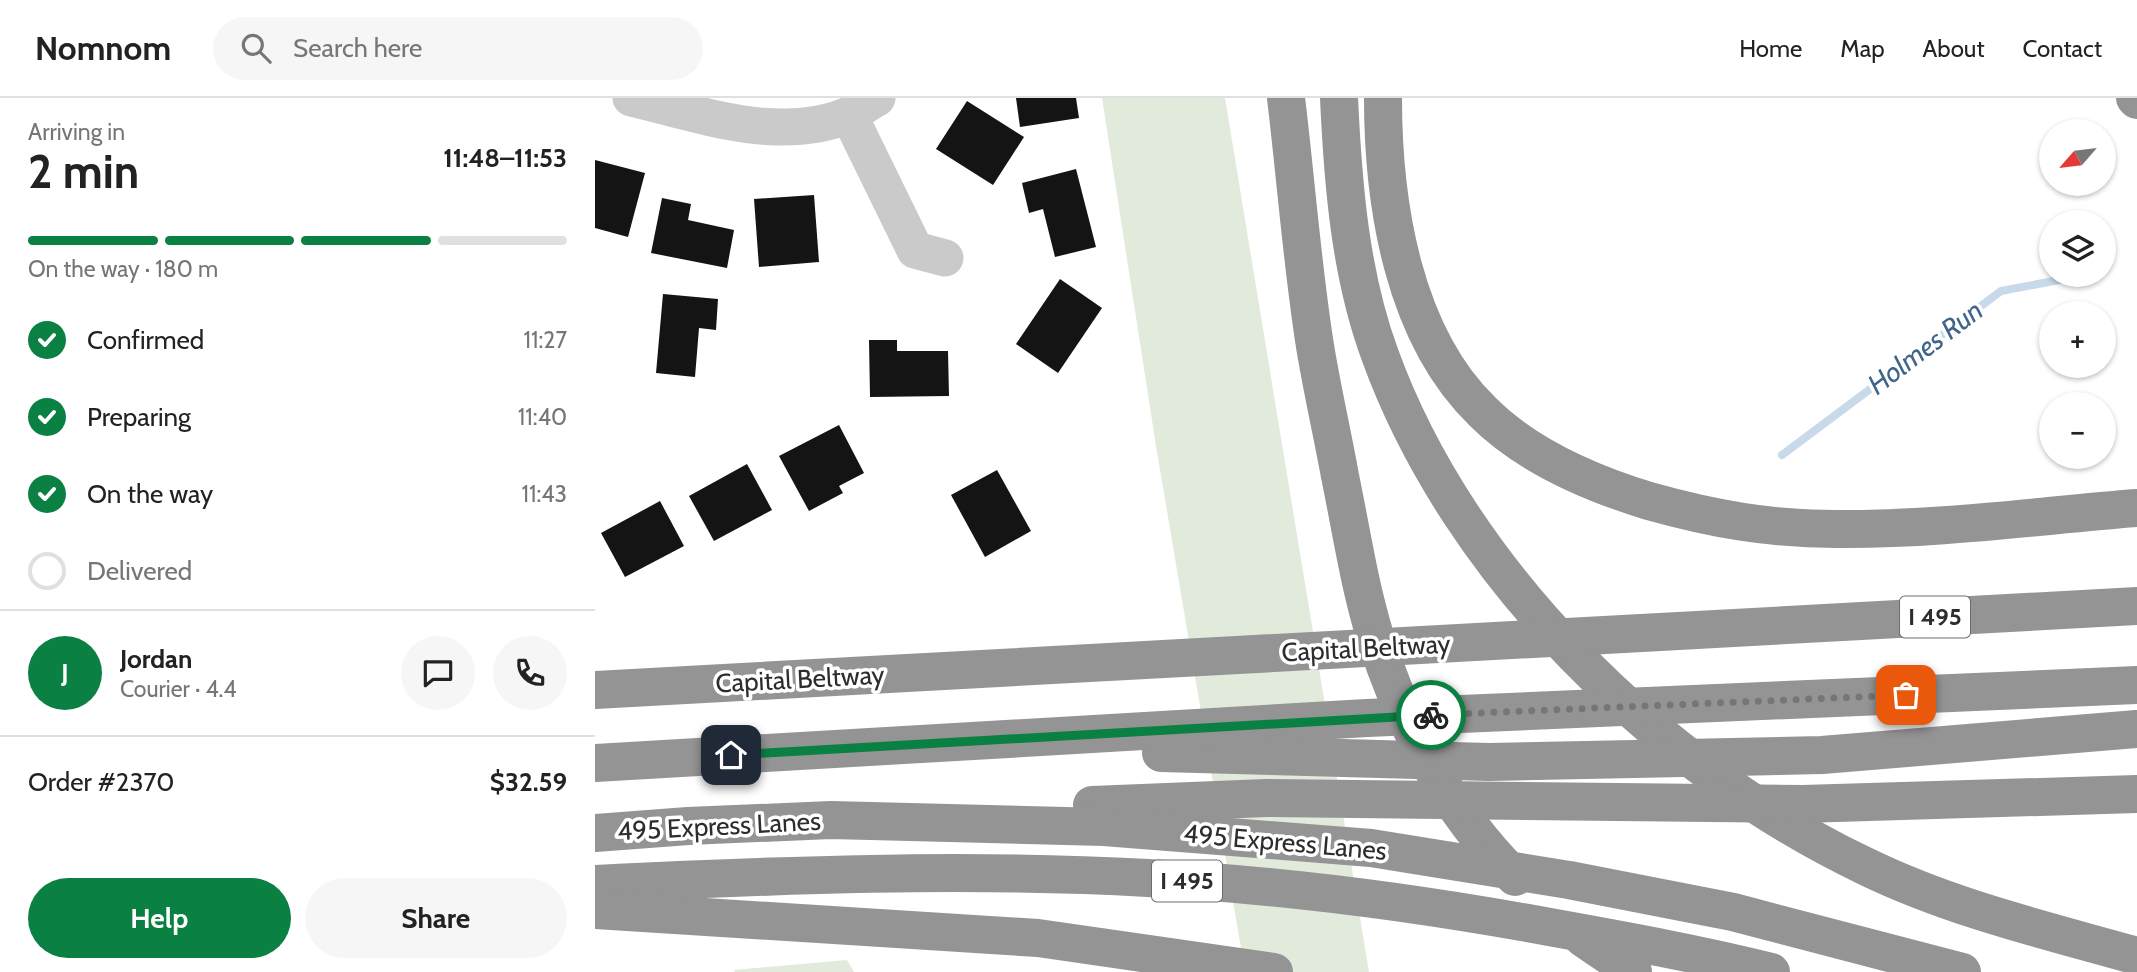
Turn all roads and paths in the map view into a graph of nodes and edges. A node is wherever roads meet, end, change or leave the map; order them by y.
1 (631, 98) edge
2 (1286, 98) edge
3 (1339, 98) edge
4 (1383, 98) edge
5 (863, 106) edge
6 (930, 254) dead end
7 (2137, 508) edge
8 (2130, 605) edge
9 (2137, 685) edge
10 (595, 690) edge
11 (2137, 729) edge
12 (897, 746) junction
13 (595, 763) edge
14 (2137, 794) edge
15 (831, 820) junction
16 (595, 833) edge
17 (595, 884) edge
18 (595, 910) edge
19 (2137, 956) edge
20 (1274, 972) edge
21 (1633, 972) edge
22 (1771, 972) edge
23 (1962, 972) edge

1 - 5 street
2 - 21 highway
3 - 19 highway
4 - 7 highway
5 - 6 street
8 - 10 highway, Capital Beltway / I 495
9 - 12 highway
11 - 12 highway
12 - 13 highway
14 - 15 highway
15 - 16 highway, 495 Express Lanes / I 495
15 - 23 highway, 495 Express Lanes / I 495
17 - 22 highway, I 495
18 - 20 highway

